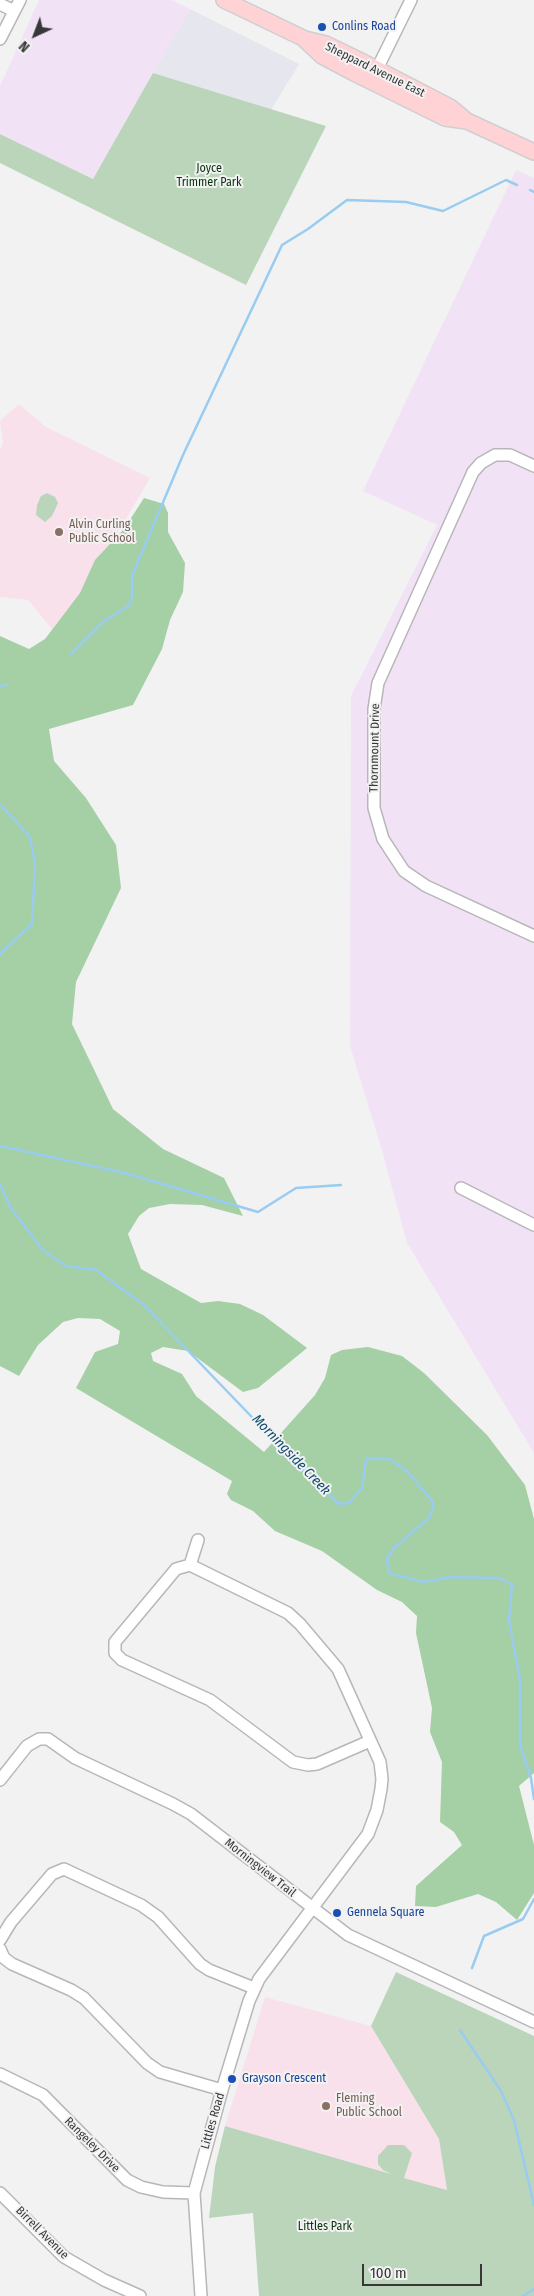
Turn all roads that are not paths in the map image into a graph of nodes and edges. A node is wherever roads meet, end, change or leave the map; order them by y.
1 (20, 0) edge
2 (224, 0) edge
3 (411, 0) edge
4 (0, 4) edge
5 (14, 11) junction
6 (0, 39) edge
7 (375, 76) junction
8 (534, 152) edge
9 (534, 466) edge
10 (534, 936) edge
11 (461, 1188) dead end
12 (534, 1225) edge
13 (198, 1540) dead end
14 (190, 1564) junction
15 (370, 1741) junction
16 (0, 1780) edge
17 (312, 1907) junction
18 (0, 1940) edge
19 (0, 1949) edge
20 (254, 1988) junction
21 (534, 2022) edge
22 (0, 2074) edge
23 (222, 2090) junction
24 (194, 2192) junction
25 (0, 2193) edge
26 (140, 2296) edge
27 (201, 2296) edge

1 - 5 street
2 - 7 main road, Sheppard Avenue East
3 - 7 street
4 - 5 street
5 - 6 street
7 - 8 main road, Sheppard Avenue East
9 - 10 street, Thornmount Drive
11 - 12 street
13 - 14 street
14 - 15 street
14 - 15 street
15 - 17 street
16 - 17 street, Morningview Trail
17 - 20 street, Littles Road
17 - 21 street, Morningview Trail
18 - 20 street
19 - 23 street
20 - 23 street, Littles Road
22 - 24 street, Rangeley Drive
23 - 24 street, Littles Road
24 - 27 street, Littles Road
25 - 26 street, Birrell Avenue

